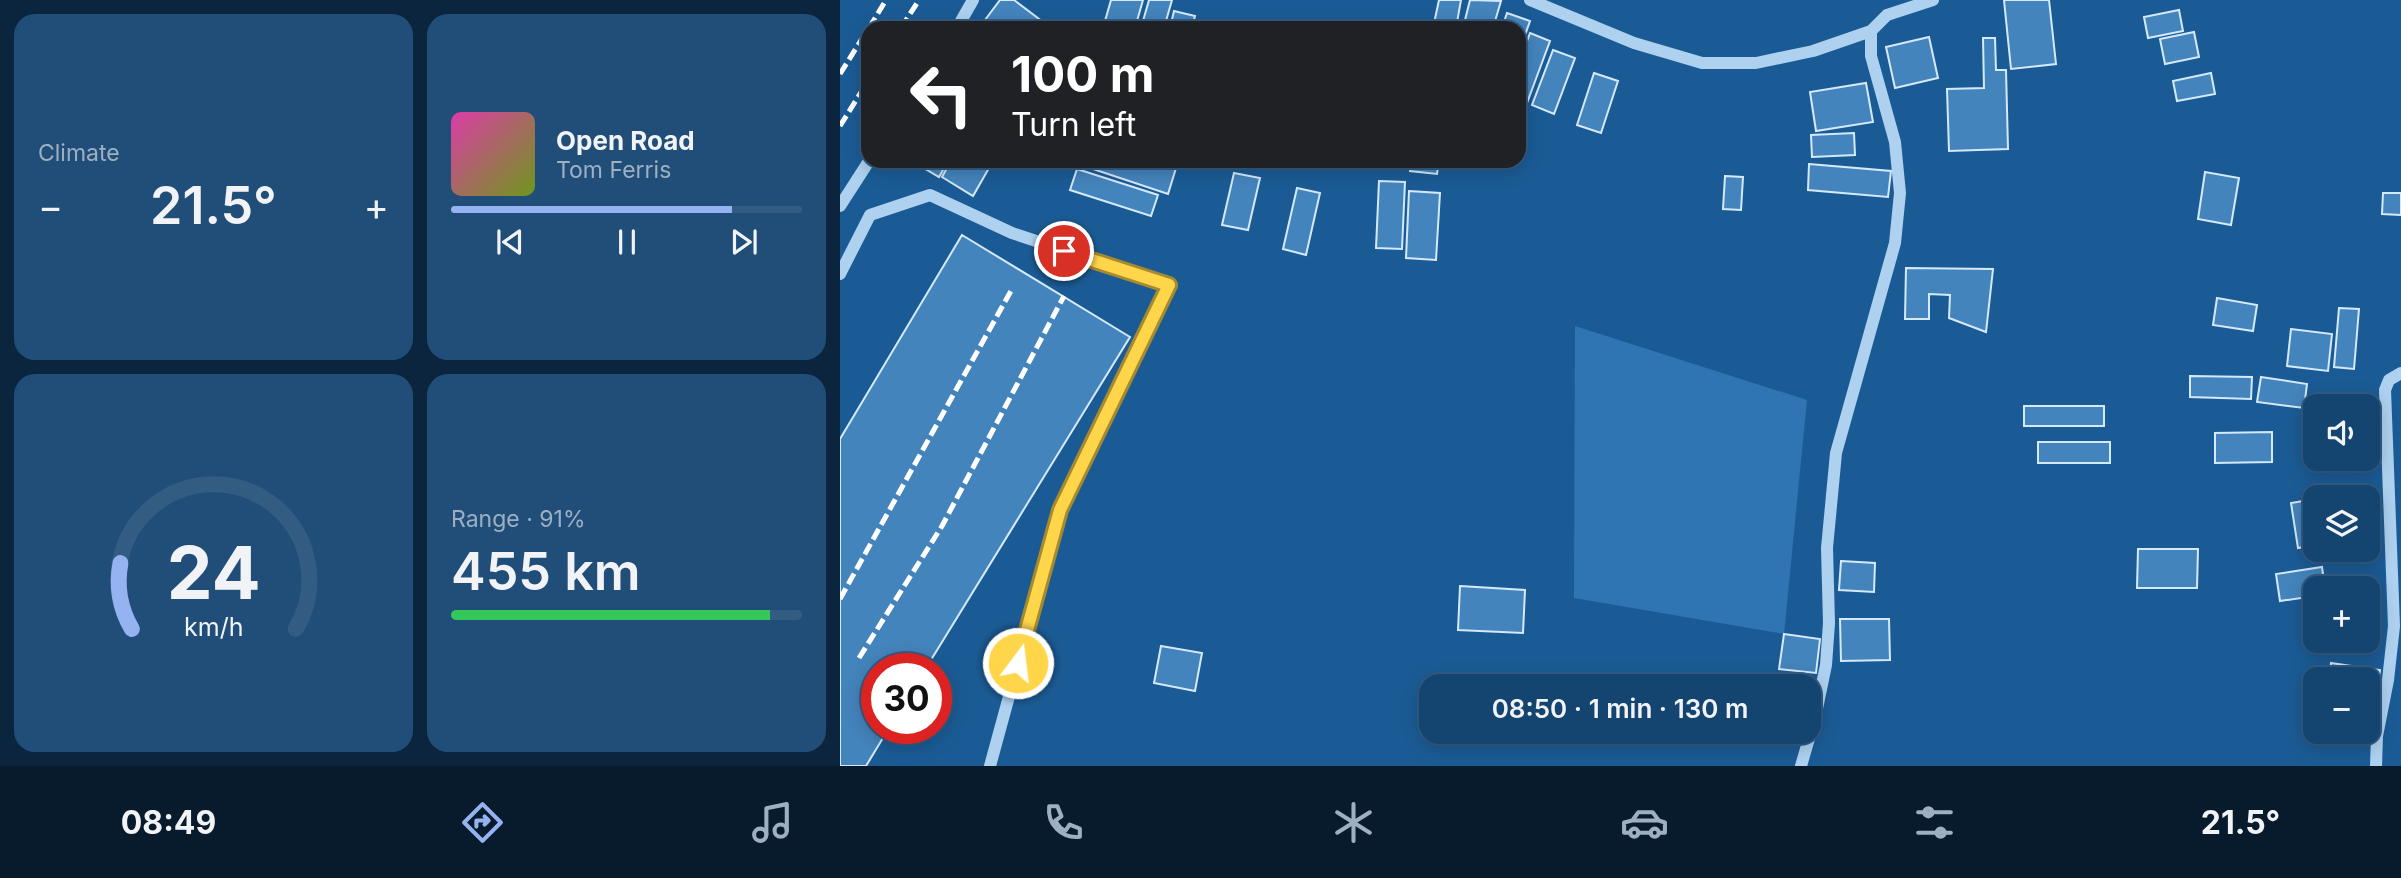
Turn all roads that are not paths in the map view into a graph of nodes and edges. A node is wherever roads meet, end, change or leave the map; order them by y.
1 (973, 0) edge
2 (1530, 0) edge
3 (1933, 0) edge
4 (961, 21) edge
5 (1871, 31) junction
6 (864, 168) edge
7 (840, 205) edge
8 (840, 274) edge
9 (2401, 373) edge
10 (990, 766) edge
11 (1801, 766) edge
12 (2376, 766) edge

1 - 4 street
2 - 5 street
3 - 5 street
5 - 11 street
6 - 7 street
8 - 10 street
9 - 12 street

